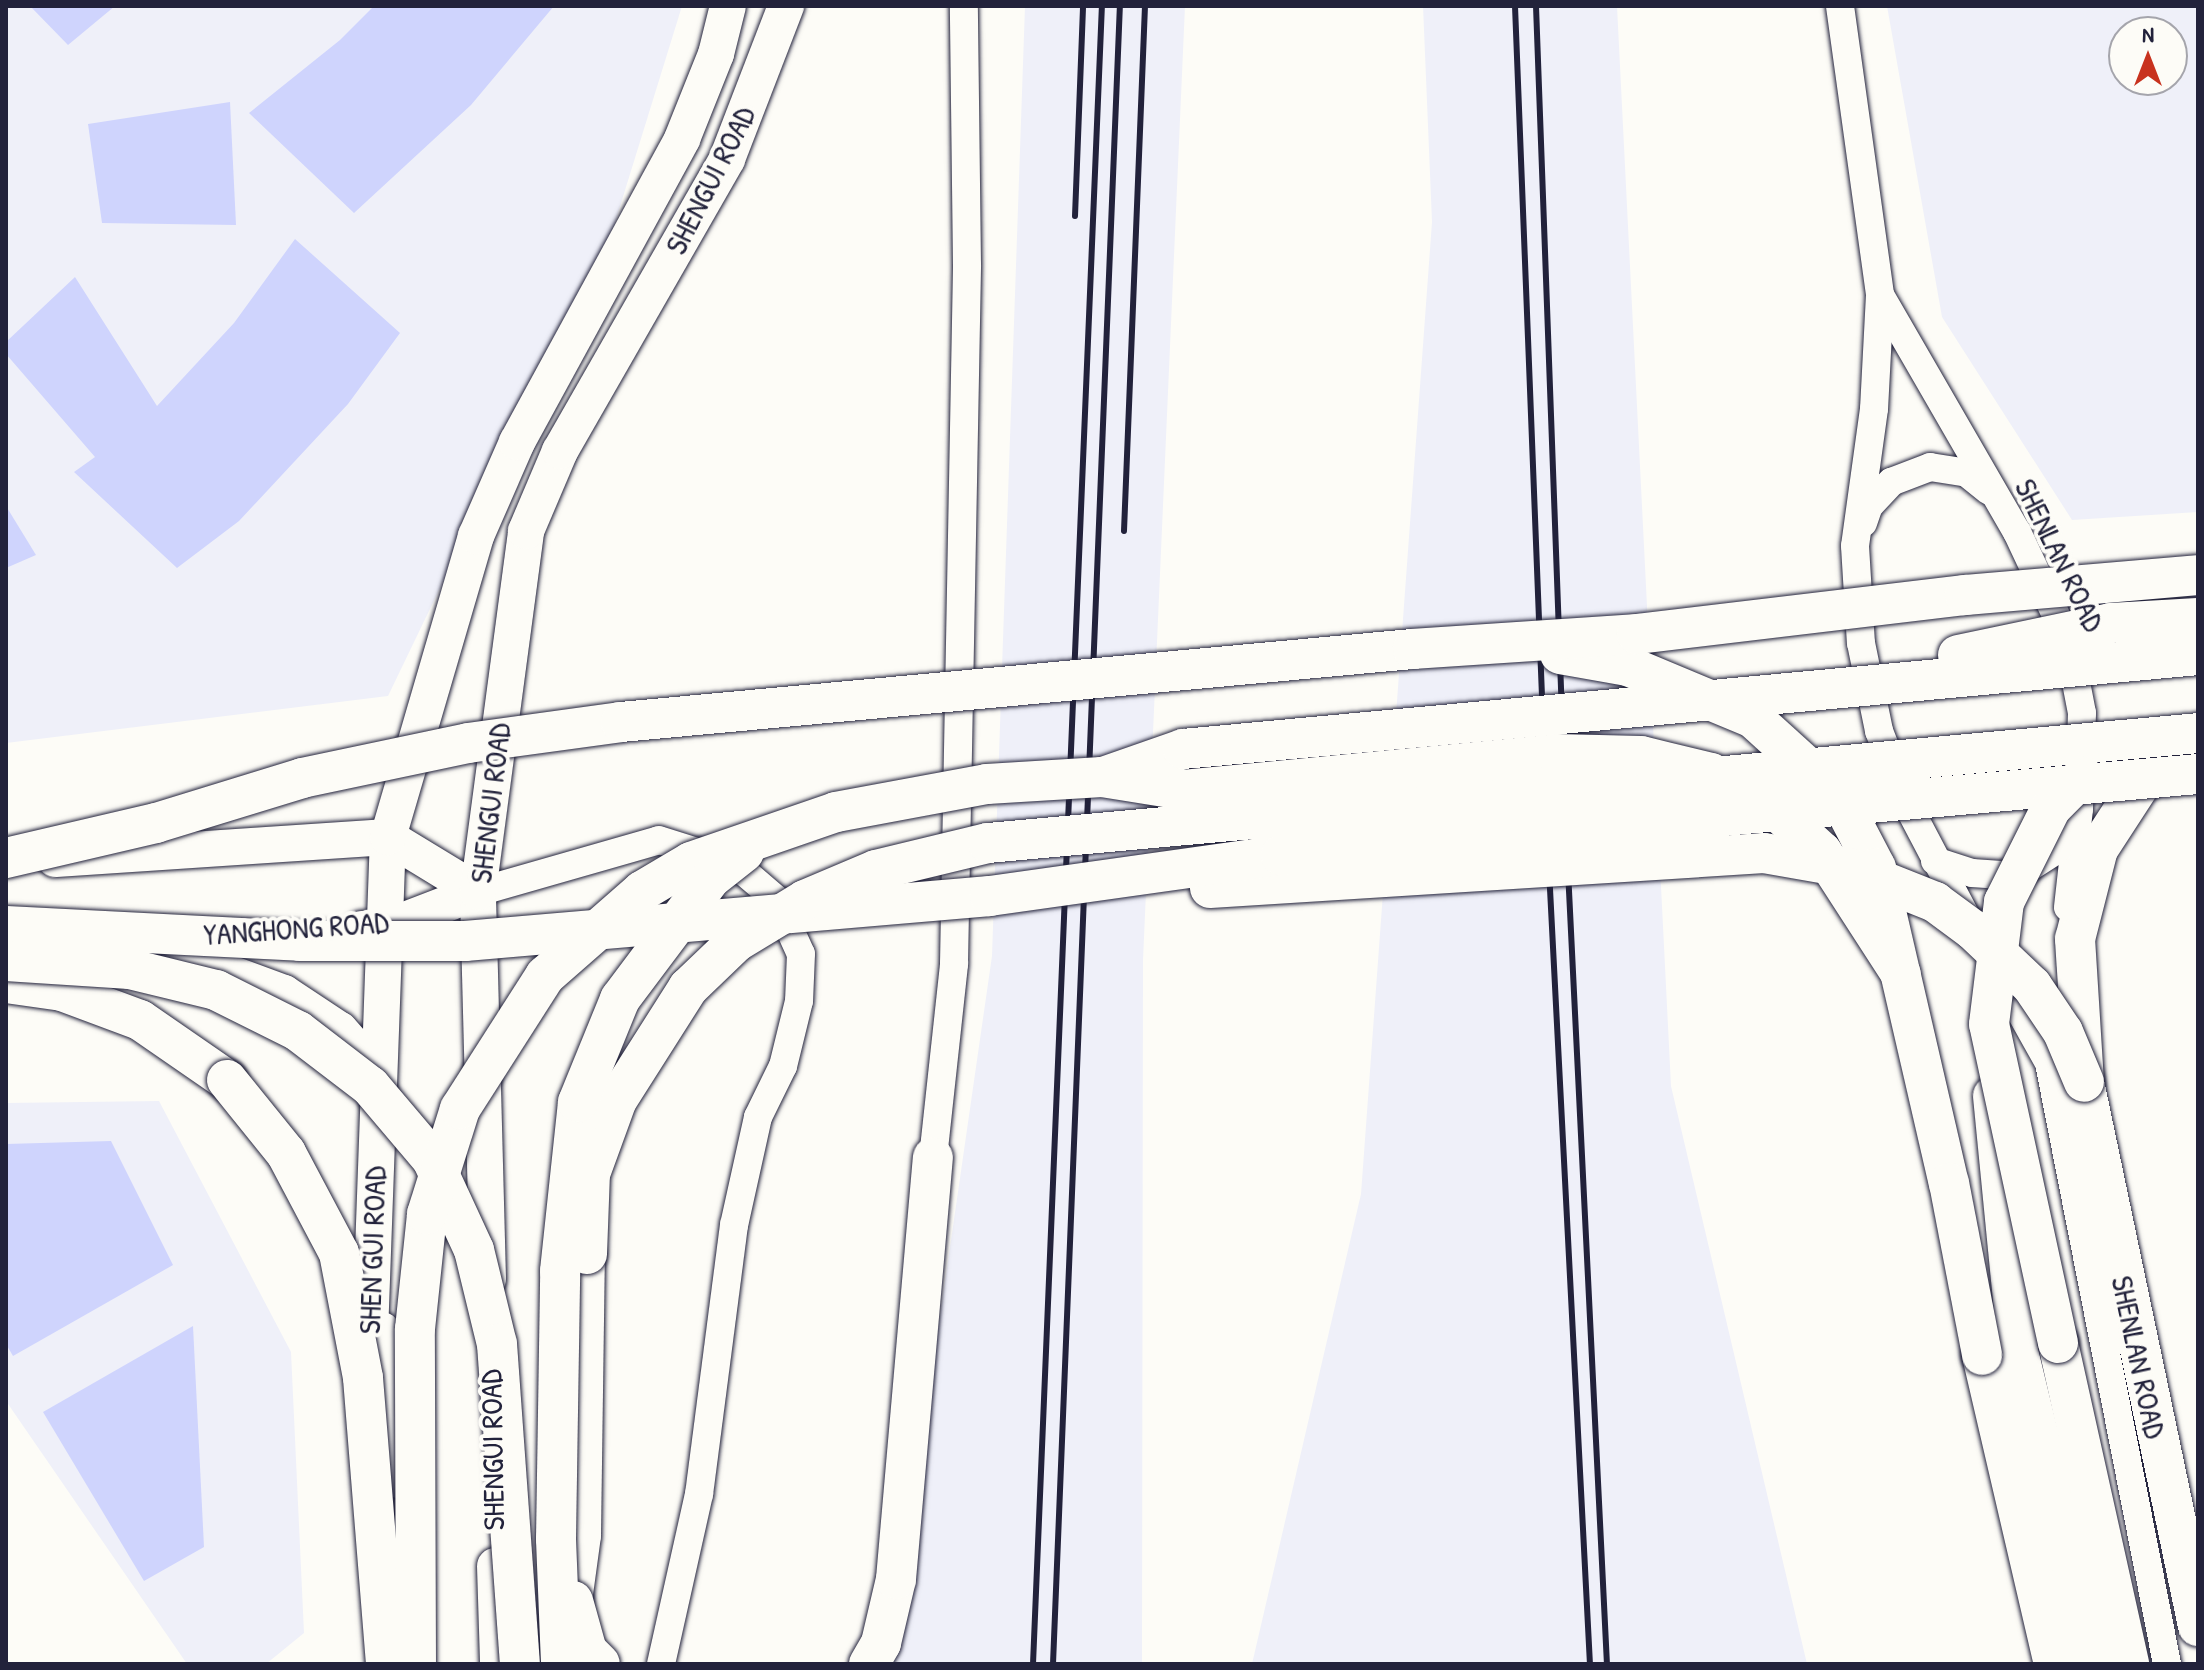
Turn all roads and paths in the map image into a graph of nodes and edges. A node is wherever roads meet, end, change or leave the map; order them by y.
1 (728, 6) edge
2 (786, 6) edge
3 (964, 6) edge
4 (1840, 6) edge
5 (1880, 295) junction
6 (1996, 497) junction
7 (1855, 546) junction
8 (2198, 575) edge
9 (2198, 618) edge
10 (1413, 649) junction
11 (2198, 655) edge
12 (1771, 695) junction
13 (2198, 708) edge
14 (2198, 732) edge
15 (2198, 774) edge
16 (1102, 777) junction
17 (2079, 809) junction
18 (766, 835) junction
19 (388, 837) junction
20 (6, 860) edge
21 (1935, 861) junction
22 (478, 892) junction
23 (990, 896) junction
24 (6, 926) edge
25 (384, 928) junction
26 (137, 939) junction
27 (6, 945) edge
28 (6, 961) edge
29 (1901, 974) junction
30 (6, 983) edge
31 (1989, 1024) junction
32 (2049, 1063) junction
33 (377, 1072) junction
34 (2084, 1082) junction
35 (933, 1158) joint
36 (1949, 1183) junction
37 (587, 1254) joint
38 (374, 1281) junction
39 (2018, 1351) junction
40 (556, 1539) junction
41 (2198, 1626) edge
42 (370, 1664) edge
43 (386, 1664) edge
44 (416, 1664) edge
45 (424, 1664) edge
46 (498, 1664) edge
47 (520, 1664) edge
48 (562, 1664) edge
49 (600, 1664) edge
50 (661, 1664) edge
51 (869, 1664) edge
52 (2054, 1664) edge
53 (2094, 1664) edge
54 (2129, 1664) edge
55 (2167, 1664) edge

1 - 19 main road, SHENGUI ROAD
2 - 22 main road, SHENGUI ROAD
3 - 35 street
4 - 5 street, SHENLAN ROAD
5 - 6 street, SHENLAN ROAD
5 - 7 street, SHENLAN ROAD
6 - 7 street
6 - 17 street, SHENLAN ROAD
7 - 21 street, SHENLAN ROAD
8 - 10 highway, bridge
9 - 12 highway, bridge
10 - 20 highway, bridge
10 - 29 highway, bridge
11 - 12 highway, bridge
12 - 16 highway, bridge
13 - 31 highway, bridge
14 - 34 highway, bridge
14 - 37 highway, bridge
15 - 23 highway, bridge
16 - 18 highway, bridge
16 - 29 highway, bridge
17 - 21 street
17 - 32 street, SHENLAN ROAD
18 - 40 highway, bridge
18 - 44 highway, bridge
19 - 20 main road
19 - 22 main road
19 - 25 main road, SHEN GUI ROAD
21 - 32 street, SHENLAN ROAD
22 - 25 main road, YANGHONG ROAD
22 - 46 main road, SHENGUI ROAD
22 - 50 street
23 - 24 highway, bridge
23 - 34 highway, bridge
25 - 26 main road, YANGHONG ROAD
25 - 33 main road, SHEN GUI ROAD
26 - 27 main road, YANGHONG ROAD
26 - 33 main road
28 - 47 highway, bridge
29 - 36 highway, bridge
30 - 43 highway, bridge
31 - 39 highway, bridge
31 - 54 highway, bridge
32 - 55 street, SHENLAN ROAD
33 - 38 main road, SHEN GUI ROAD
34 - 41 highway
35 - 51 highway
36 - 39 highway, bridge
36 - 52 highway, bridge
37 - 48 main road
38 - 42 main road, SHEN GUI ROAD
38 - 45 main road
39 - 53 highway
40 - 48 highway, bridge
40 - 49 highway, bridge

